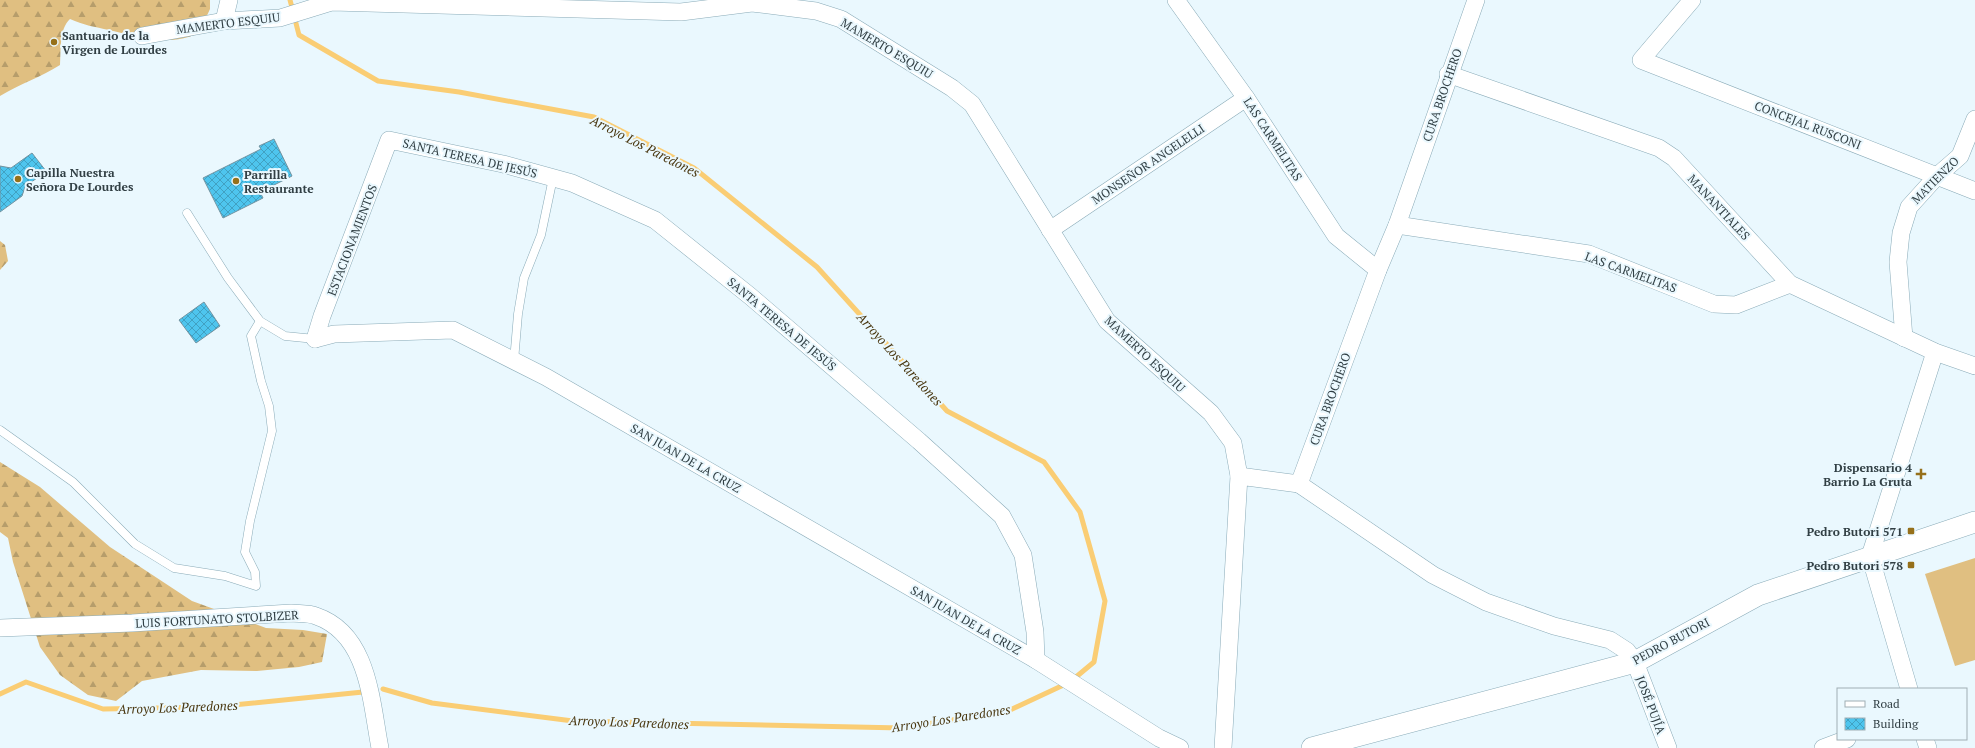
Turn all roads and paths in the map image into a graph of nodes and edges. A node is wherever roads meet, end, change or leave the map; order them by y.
1 (229, 0) edge
2 (1176, 0) edge
3 (1476, 0) edge
4 (1692, 0) edge
5 (753, 2) edge
6 (224, 21) junction
7 (142, 36) dead end
8 (1448, 74) junction
9 (1246, 98) junction
10 (1975, 119) edge
11 (389, 140) joint
12 (1937, 176) junction
13 (553, 178) junction
14 (1975, 191) edge
15 (187, 213) dead end
16 (1397, 225) junction
17 (1050, 230) junction
18 (1378, 270) junction
19 (1790, 284) junction
20 (260, 321) junction
21 (1904, 338) junction
22 (316, 339) junction
23 (1935, 352) junction
24 (514, 361) junction
25 (1975, 366) edge
26 (0, 430) edge
27 (1239, 476) junction
28 (1299, 484) junction
29 (1975, 522) edge
30 (1870, 556) junction
31 (0, 628) edge
32 (1036, 660) junction
33 (1635, 662) junction
34 (1909, 688) edge
35 (1844, 740) edge
36 (1340, 745) edge
37 (380, 748) edge
38 (1180, 748) edge
39 (1223, 748) edge
40 (1312, 748) edge
41 (1668, 748) edge
42 (1823, 748) edge

1 - 6 street
2 - 9 street, LAS CARMELITAS
3 - 8 street, CURA BROCHERO
4 - 12 street, CONCEJAL RUSCONI
5 - 6 street, MAMERTO ESQUIU
5 - 17 street, MAMERTO ESQUIU
6 - 7 street, MAMERTO ESQUIU
8 - 16 street, CURA BROCHERO
8 - 19 street, MANANTIALES
9 - 17 street, MONSEÑOR ANGELELLI
9 - 18 street, LAS CARMELITAS
10 - 12 street, MATIENZO
11 - 13 street, SANTA TERESA DE JESÚS
11 - 22 street, ESTACIONAMIENTOS
12 - 14 street, CONCEJAL RUSCONI
12 - 21 street, MATIENZO
13 - 24 lane
13 - 32 street, SANTA TERESA DE JESÚS
15 - 20 lane
16 - 18 street, CURA BROCHERO
16 - 19 street, LAS CARMELITAS
17 - 27 street, MAMERTO ESQUIU
18 - 28 street, CURA BROCHERO
19 - 21 street, MANANTIALES
20 - 22 lane
20 - 26 lane
21 - 23 street, MANANTIALES
22 - 24 street, SAN JUAN DE LA CRUZ
23 - 25 street, MANANTIALES
23 - 30 street
24 - 32 street, SAN JUAN DE LA CRUZ
27 - 28 street
27 - 39 street
28 - 33 street
29 - 30 street, PEDRO BUTORI
30 - 33 street, PEDRO BUTORI
30 - 34 street
31 - 37 street, LUIS FORTUNATO STOLBIZER
32 - 38 street, SAN JUAN DE LA CRUZ
33 - 36 street, PEDRO BUTORI
33 - 41 street, JOSÉ PUJÍA
35 - 42 street
36 - 40 street, PEDRO BUTORI

